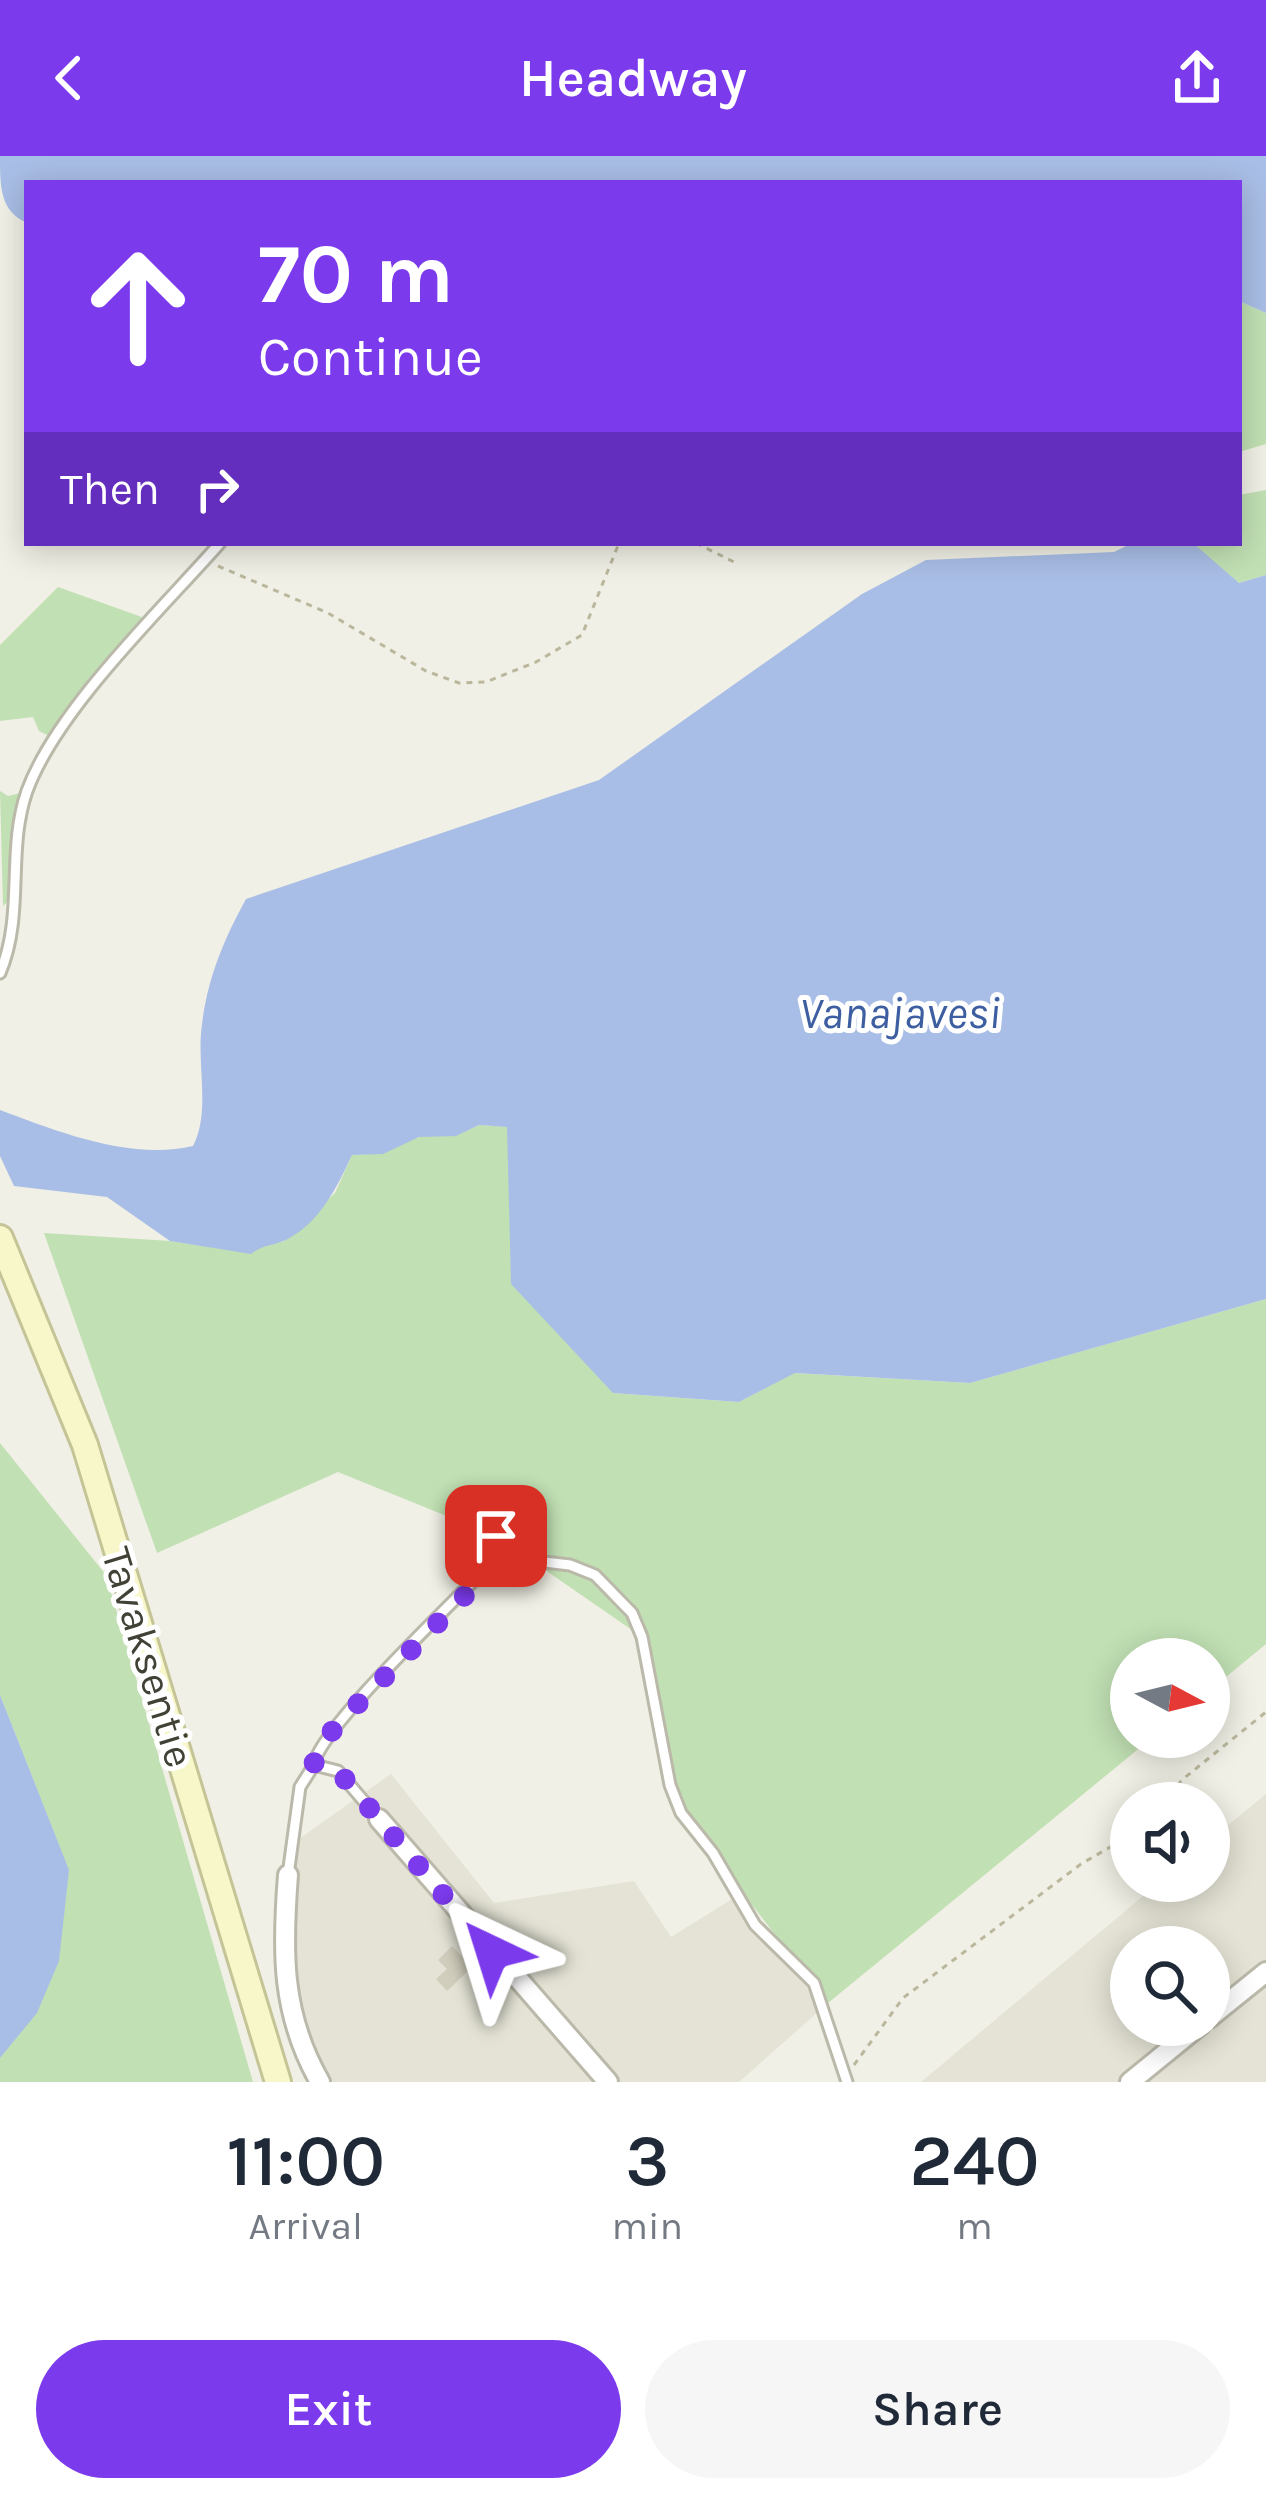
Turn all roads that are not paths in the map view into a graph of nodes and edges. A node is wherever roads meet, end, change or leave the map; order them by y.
1 (217, 546) edge
2 (0, 973) edge
3 (0, 1238) edge
4 (496, 1536) dead end
5 (500, 1560) junction
6 (314, 1765) junction
7 (379, 1819) joint
8 (288, 1875) joint
9 (1266, 1972) edge
10 (1230, 2001) edge
11 (1174, 2046) edge
12 (846, 2079) edge
13 (278, 2082) edge
14 (320, 2082) edge
15 (608, 2082) edge
16 (1130, 2082) edge

1 - 2 lane
3 - 13 main road, Tavaksentie
4 - 5 lane
5 - 6 lane
5 - 12 lane
6 - 7 lane
6 - 8 lane
7 - 15 street
8 - 14 street
9 - 10 street
11 - 16 street

